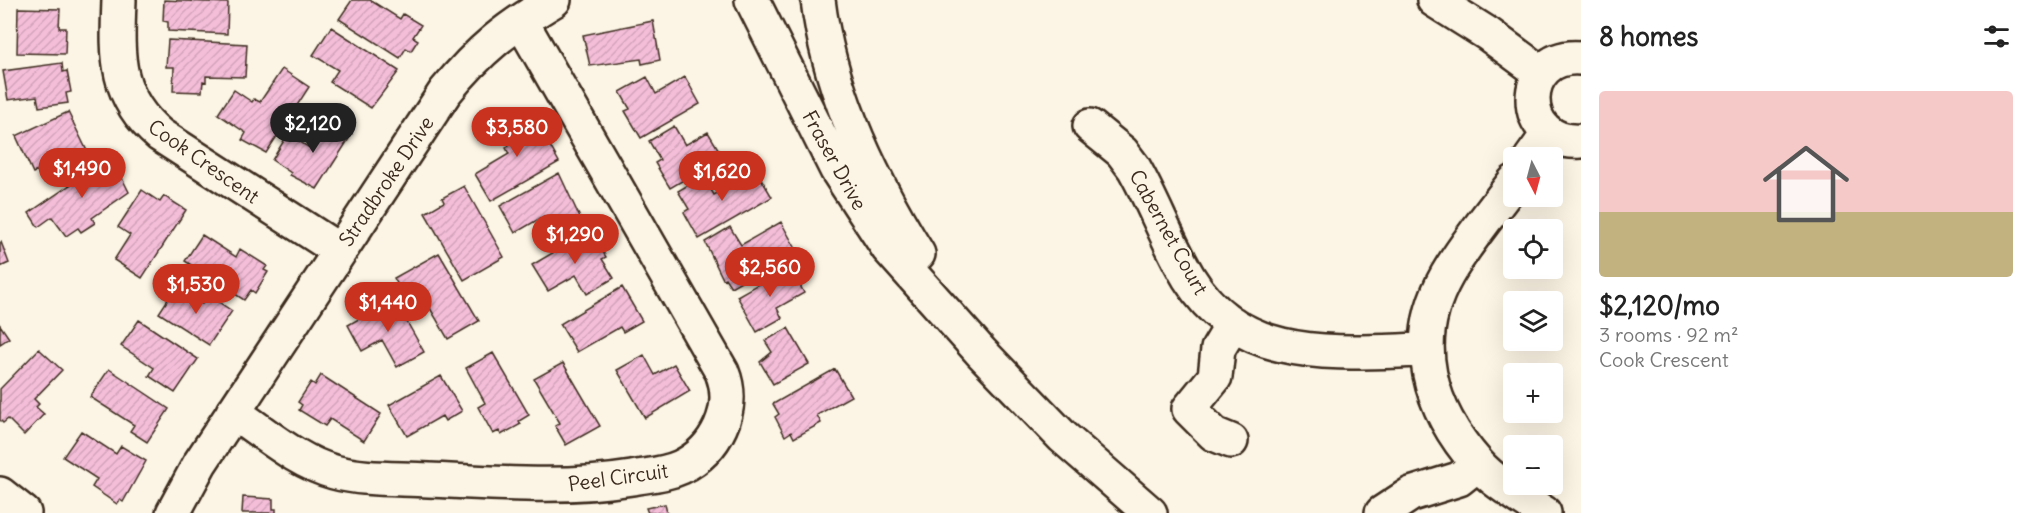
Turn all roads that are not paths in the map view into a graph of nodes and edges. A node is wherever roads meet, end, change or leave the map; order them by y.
1 (119, 0) edge
2 (555, 0) edge
3 (752, 0) edge
4 (818, 0) edge
5 (1434, 0) edge
6 (521, 21) junction
7 (1581, 58) edge
8 (1541, 74) junction
9 (1090, 126) dead end
10 (1581, 141) edge
11 (1540, 145) edge
12 (1503, 197) edge
13 (340, 251) junction
14 (940, 305) junction
15 (1233, 324) junction
16 (1427, 350) junction
17 (233, 412) junction
18 (1231, 441) dead end
19 (1478, 464) junction
20 (0, 494) edge
21 (24, 513) edge
22 (173, 513) edge
23 (1150, 513) edge
24 (1382, 513) edge
25 (1544, 513) edge

1 - 13 street, Cook Crescent
2 - 6 street, Stradbroke Drive
3 - 14 street, Fraser Drive
4 - 14 street, Fraser Drive
5 - 8 street
6 - 13 street, Stradbroke Drive
6 - 17 street, Peel Circuit
7 - 8 street
8 - 11 street
9 - 15 street, Cabernet Court
10 - 11 street
12 - 16 street
13 - 17 street, Stradbroke Drive
14 - 23 street, Fraser Drive
15 - 16 street, Cabernet Court
15 - 18 street
16 - 19 street
17 - 22 street, Stradbroke Drive
19 - 24 street
19 - 25 street
20 - 21 street

